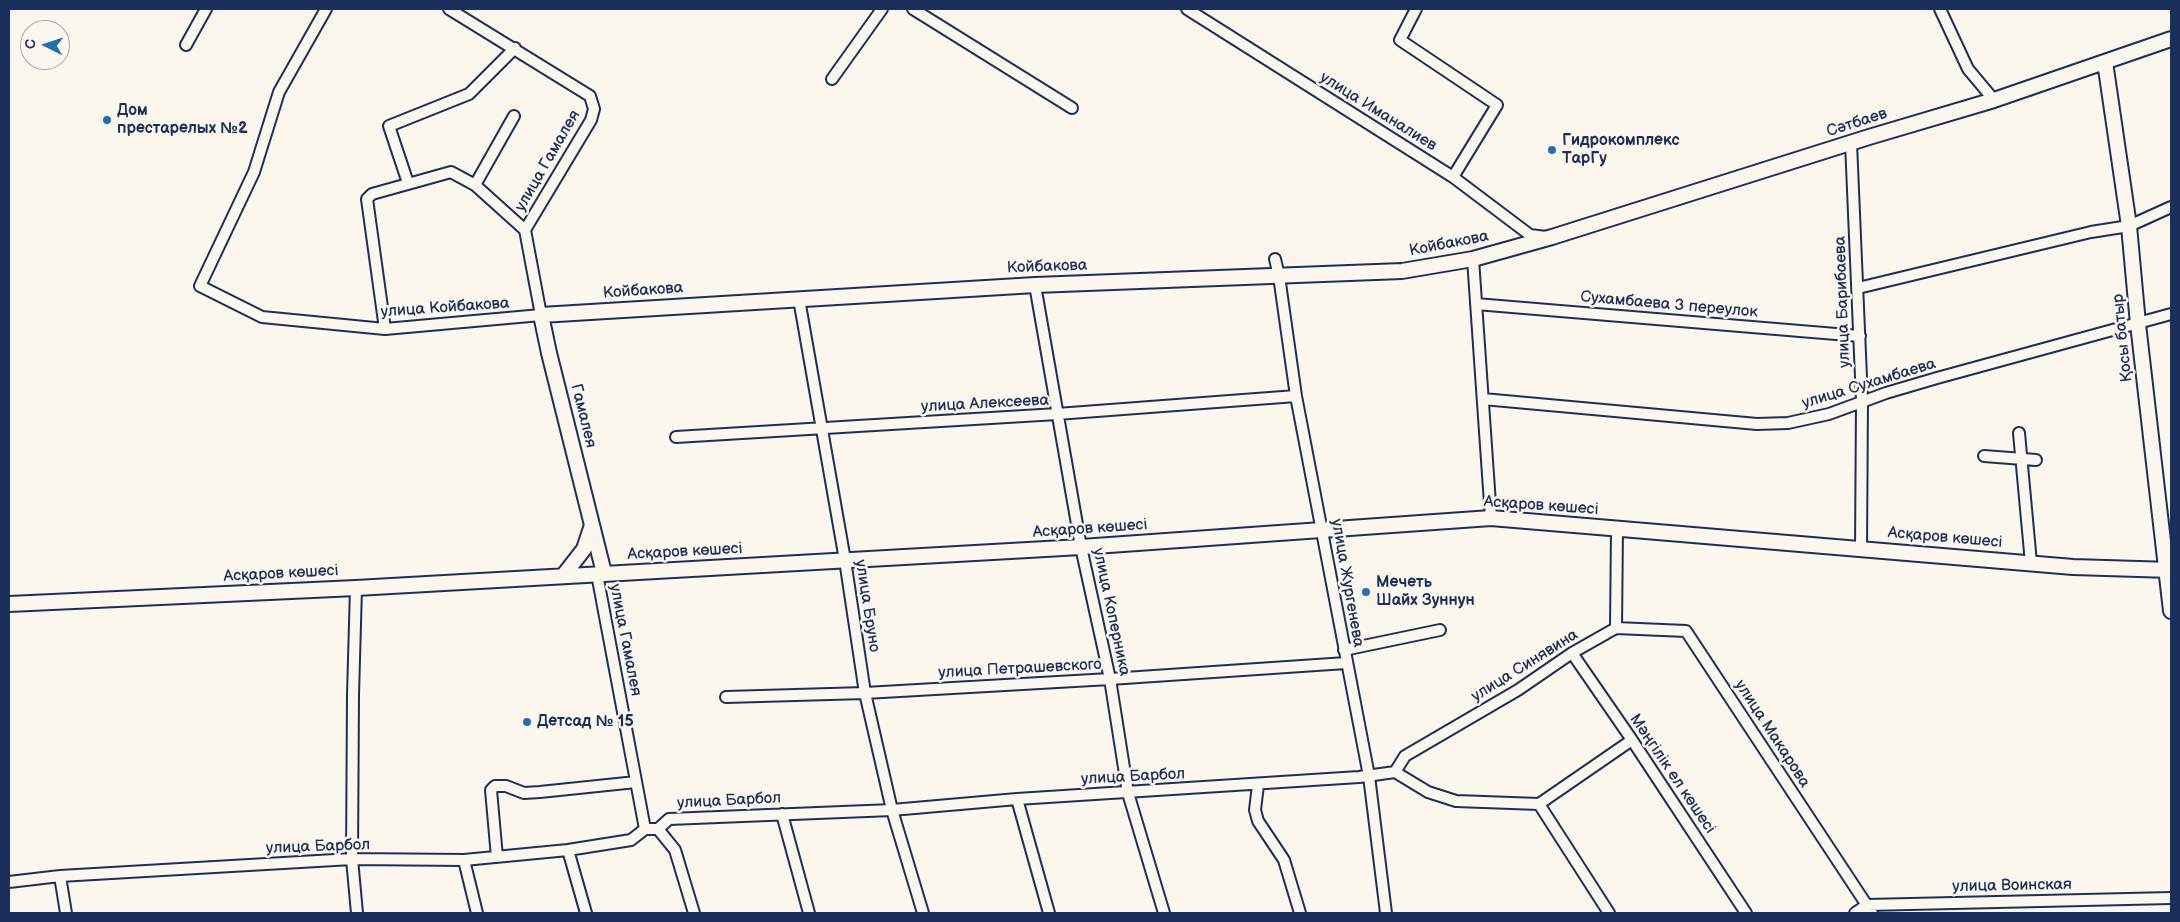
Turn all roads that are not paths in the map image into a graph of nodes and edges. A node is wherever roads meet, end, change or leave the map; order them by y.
1 (206, 9) edge
2 (326, 9) edge
3 (449, 9) edge
4 (882, 9) edge
5 (913, 9) edge
6 (1186, 9) edge
7 (1416, 9) edge
8 (1940, 9) edge
9 (2171, 39) edge
10 (186, 45) dead end
11 (515, 48) junction
12 (2105, 62) junction
13 (832, 78) dead end
14 (1994, 100) junction
15 (1072, 108) dead end
16 (514, 116) dead end
17 (1851, 143) junction
18 (1453, 177) junction
19 (408, 183) junction
20 (475, 185) junction
21 (2171, 207) edge
22 (2129, 226) junction
23 (525, 230) junction
24 (1552, 238) junction
25 (1275, 259) dead end
26 (1473, 260) junction
27 (1279, 276) junction
28 (1035, 285) junction
29 (1858, 288) junction
30 (799, 299) junction
31 (1476, 304) junction
32 (2171, 314) edge
33 (541, 315) junction
34 (2138, 324) junction
35 (385, 329) junction
36 (1860, 336) junction
37 (1296, 396) junction
38 (1483, 399) junction
39 (1862, 401) junction
40 (1058, 414) junction
41 (821, 428) junction
42 (2019, 433) dead end
43 (676, 437) dead end
44 (1984, 456) dead end
45 (2022, 459) junction
46 (2036, 460) dead end
47 (1491, 518) junction
48 (592, 526) junction
49 (1616, 529) junction
50 (1323, 530) junction
51 (1081, 547) junction
52 (1861, 549) junction
53 (845, 560) junction
54 (2031, 563) junction
55 (2168, 570) edge
56 (600, 574) junction
57 (562, 576) junction
58 (356, 588) junction
59 (9, 604) edge
60 (2171, 610) edge
61 (1616, 628) junction
62 (1440, 630) dead end
63 (1344, 650) junction
64 (1572, 653) junction
65 (1346, 663) junction
66 (1110, 679) junction
67 (865, 693) junction
68 (726, 697) dead end
69 (1632, 740) junction
70 (1394, 772) junction
71 (1369, 776) junction
72 (636, 782) junction
73 (1258, 785) junction
74 (1128, 793) junction
75 (1018, 798) junction
76 (1540, 804) junction
77 (892, 810) junction
78 (782, 814) junction
79 (645, 829) junction
80 (658, 829) junction
81 (568, 850) junction
82 (497, 857) junction
83 (352, 859) junction
84 (464, 860) junction
85 (60, 876) junction
86 (9, 882) edge
87 (2171, 898) edge
88 (1870, 909) edge
89 (66, 913) edge
90 (357, 913) edge
91 (477, 913) edge
92 (586, 913) edge
93 (694, 913) edge
94 (809, 913) edge
95 (923, 913) edge
96 (1049, 913) edge
97 (1164, 913) edge
98 (1300, 913) edge
99 (1386, 913) edge
100 (1609, 913) edge
101 (1746, 913) edge
102 (1855, 913) edge

1 - 10 street
2 - 35 street, улица Койбакова
3 - 11 street, улица Гамалея
4 - 13 street
5 - 15 street
6 - 18 street, улица Иманалиев
7 - 18 street
8 - 14 street
9 - 12 street, Сәтбаев
11 - 19 street
11 - 23 street, улица Гамалея
12 - 14 street, Сәтбаев
12 - 22 street, Қосы батыр
14 - 17 street, Сәтбаев
16 - 20 street
17 - 24 street, Сәтбаев
17 - 29 street, улица Барибаева
18 - 24 street, улица Иманалиев
19 - 20 street
19 - 35 street
20 - 23 street
21 - 22 street
22 - 29 street
22 - 34 street, Қосы батыр
23 - 33 street, улица Гамалея
24 - 26 street, Койбакова
25 - 27 street, улица Жургенева
26 - 27 street, Койбакова
26 - 31 street
27 - 28 street, Койбакова
27 - 37 street, улица Жургенева
28 - 30 street, Койбакова
28 - 40 street, улица Коперника
29 - 36 street, улица Барибаева
30 - 33 street, Койбакова
30 - 41 street, улица Бруно
31 - 36 street, Сухамбаева 3 переулок
31 - 38 street
32 - 34 street, улица Сухамбаева
33 - 35 street, улица Койбакова
33 - 48 street, Гамалея
34 - 39 street, улица Сухамбаева
34 - 55 street, Қосы батыр
36 - 39 street, улица Барибаева
37 - 40 street, улица Алексеева
37 - 50 street, улица Жургенева
38 - 39 street, улица Сухамбаева
38 - 47 street
39 - 52 street, улица Барибаева
40 - 41 street, улица Алексеева
40 - 51 street, улица Коперника
41 - 43 street, улица Алексеева
41 - 53 street, улица Бруно
42 - 45 street
44 - 45 street
45 - 46 street
45 - 54 street
47 - 49 street, Асқаров көшесі
47 - 50 street, Асқаров көшесі
48 - 56 street, Гамалея
48 - 57 street
49 - 52 street, Асқаров көшесі
49 - 61 street
50 - 51 street, Асқаров көшесі
50 - 63 street, улица Жургенева
51 - 53 street, Асқаров көшесі
51 - 66 street, улица Коперника
52 - 54 street, Асқаров көшесі
53 - 56 street, Асқаров көшесі
53 - 67 street, улица Бруно
54 - 55 street, Асқаров көшесі
55 - 60 street, Қосы батыр
56 - 57 street, Асқаров көшесі
56 - 72 street, улица Гамалея
57 - 58 street, Асқаров көшесі
58 - 59 street, Асқаров көшесі
58 - 83 street
61 - 64 street, улица Синявина
61 - 88 street, улица Макарова
62 - 63 street
63 - 65 street, улица Жургенева
64 - 69 street, Мәңгілік ел көшесі
64 - 70 street, улица Синявина
65 - 66 street, улица Петрашевского
65 - 71 street, улица Жургенева
66 - 67 street, улица Петрашевского
66 - 74 street, улица Коперника
67 - 68 street, улица Петрашевского
67 - 77 street, улица Бруно
69 - 76 street
69 - 101 street, Мәңгілік ел көшесі
70 - 71 street
70 - 76 street
71 - 73 street, улица Барбол
71 - 99 street, улица Жургенева
72 - 79 street, улица Гамалея
72 - 82 street
73 - 74 street, улица Барбол
73 - 98 street
74 - 75 street, улица Барбол
74 - 97 street, улица Коперника
75 - 77 street, улица Барбол
75 - 96 street
76 - 100 street
77 - 78 street, улица Барбол
77 - 95 street, улица Бруно
78 - 80 street, улица Барбол
78 - 94 street
79 - 80 street, улица Барбол
79 - 81 street, улица Барбол
80 - 93 street
81 - 82 street, улица Барбол
81 - 92 street
82 - 84 street, улица Барбол
83 - 84 street, улица Барбол
83 - 85 street, улица Барбол
83 - 90 street
84 - 91 street
85 - 86 street, улица Барбол
85 - 89 street
87 - 88 street, улица Воинская
88 - 102 street

